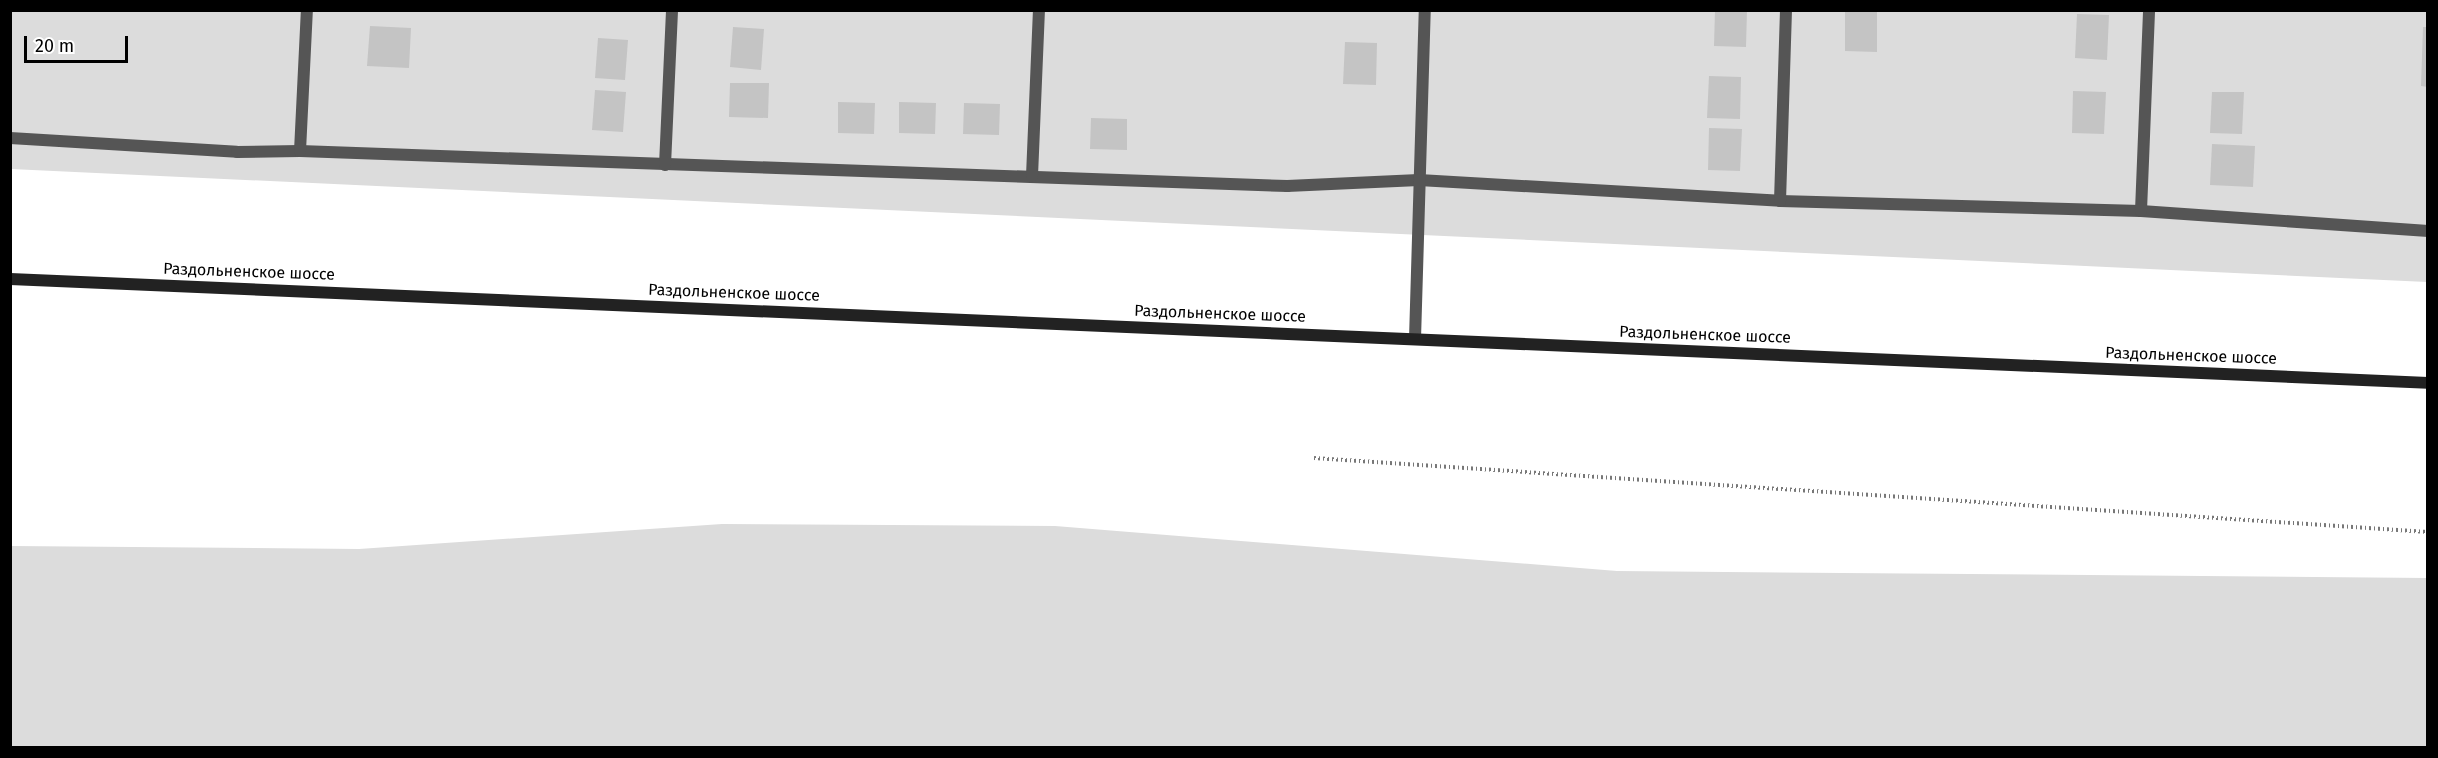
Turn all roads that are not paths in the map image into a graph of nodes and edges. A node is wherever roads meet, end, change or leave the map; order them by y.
1 (308, 10) edge
2 (672, 10) edge
3 (1039, 10) edge
4 (1425, 10) edge
5 (1786, 10) edge
6 (2150, 10) edge
7 (10, 138) edge
8 (300, 151) junction
9 (665, 165) junction
10 (1032, 176) junction
11 (1419, 180) junction
12 (1780, 201) junction
13 (2141, 211) junction
14 (2427, 231) edge
15 (10, 279) edge
16 (1415, 339) junction
17 (2427, 383) edge

1 - 8 lane
2 - 9 lane
3 - 10 lane
4 - 11 lane
5 - 12 lane
6 - 13 lane
7 - 8 lane
8 - 9 lane
9 - 10 lane
10 - 11 lane
11 - 12 lane
11 - 16 lane
12 - 13 lane
13 - 14 lane
15 - 16 main road, Раздольненское шоссе
16 - 17 main road, Раздольненское шоссе

